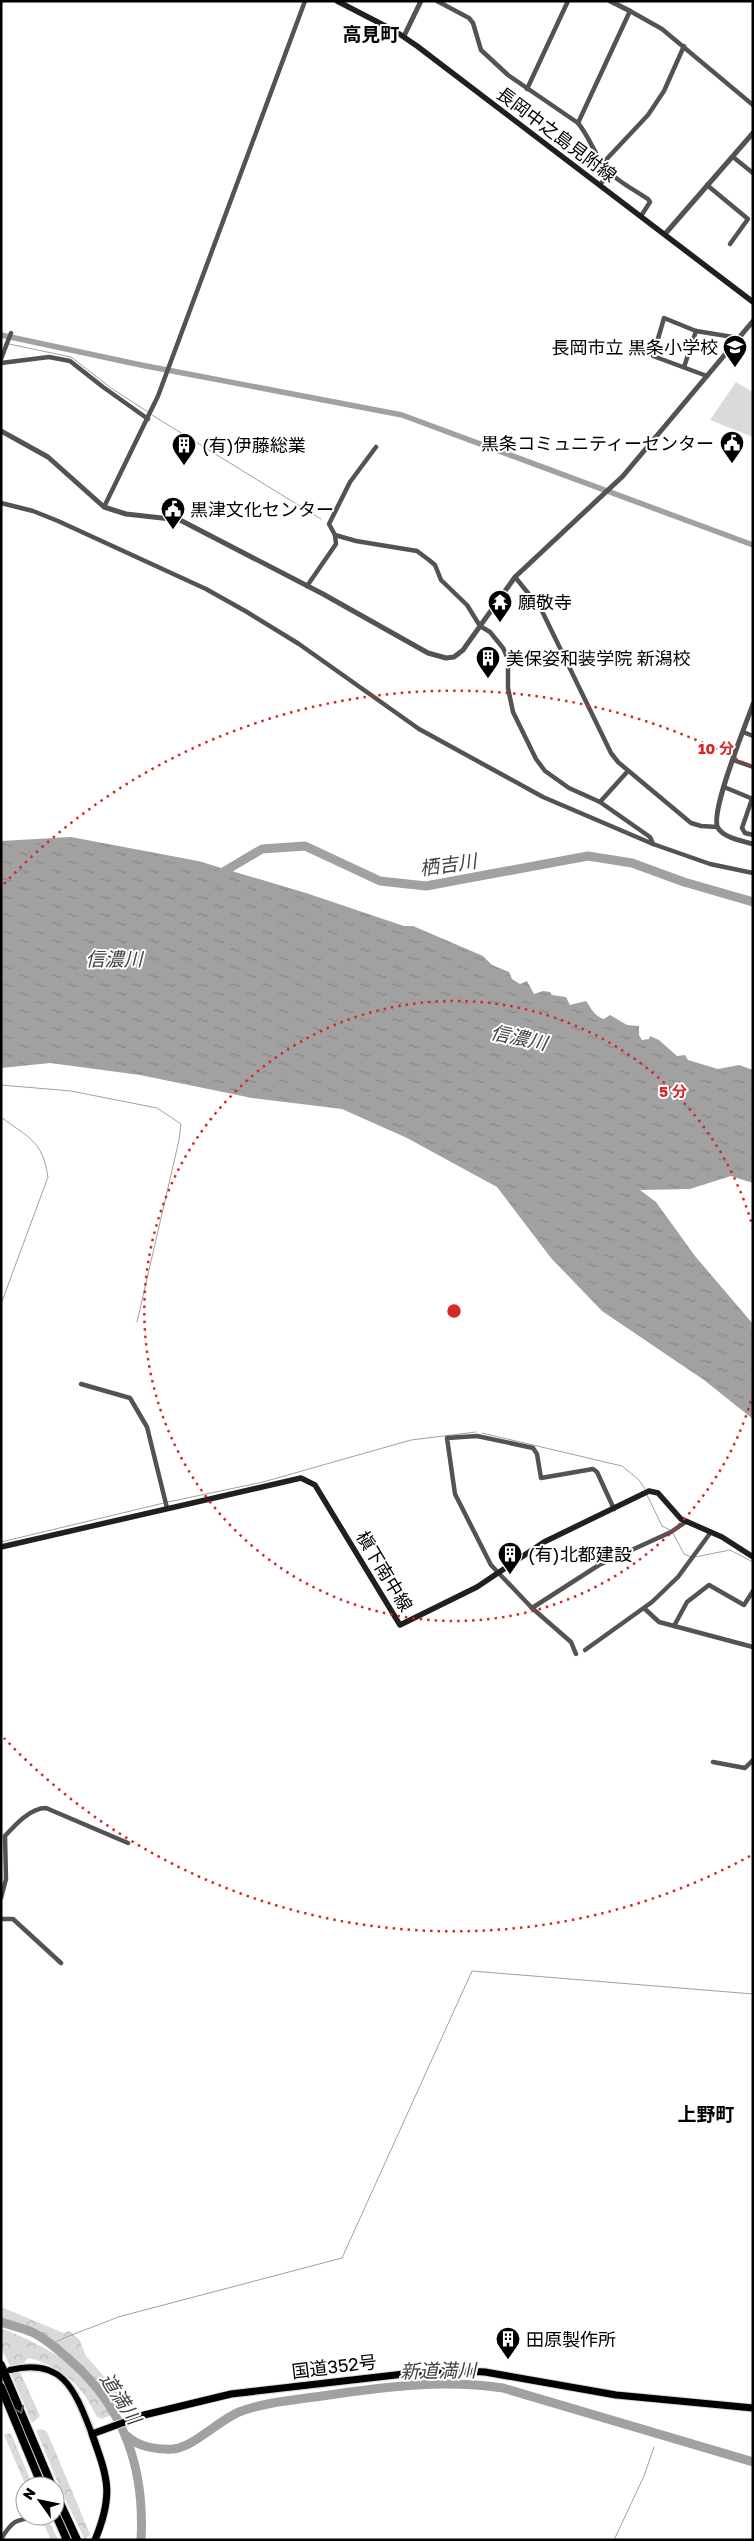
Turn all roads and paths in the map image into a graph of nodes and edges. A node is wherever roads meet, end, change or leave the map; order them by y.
1 (305, 1) edge
2 (337, 1) edge
3 (421, 1) edge
4 (438, 1) edge
5 (568, 1) edge
6 (610, 1) edge
7 (630, 11) junction
8 (404, 36) junction
9 (684, 46) junction
10 (526, 89) junction
11 (753, 105) edge
12 (578, 122) junction
13 (753, 133) edge
14 (733, 157) junction
15 (602, 164) junction
16 (609, 172) junction
17 (753, 173) edge
18 (600, 185) junction
19 (707, 185) junction
20 (641, 216) junction
21 (665, 234) junction
22 (730, 244) dead end
23 (753, 302) edge
24 (753, 321) edge
25 (696, 331) junction
26 (11, 333) dead end
27 (737, 340) junction
28 (1, 359) edge
29 (1, 363) edge
30 (684, 367) junction
31 (708, 376) junction
32 (148, 419) junction
33 (1, 431) edge
34 (376, 447) dead end
35 (1, 503) edge
36 (104, 507) junction
37 (335, 535) junction
38 (515, 577) junction
39 (307, 586) junction
40 (480, 626) junction
41 (753, 704) edge
42 (743, 732) junction
43 (753, 736) edge
44 (733, 760) junction
45 (753, 767) edge
46 (628, 772) junction
47 (724, 788) junction
48 (753, 799) edge
49 (600, 802) junction
50 (717, 827) junction
51 (753, 834) edge
52 (653, 844) junction
53 (753, 844) edge
54 (753, 873) edge
55 (81, 1384) dead end
56 (168, 1508) junction
57 (614, 1509) junction
58 (687, 1522) junction
59 (712, 1532) junction
60 (1, 1547) edge
61 (753, 1557) edge
62 (497, 1573) junction
63 (753, 1591) edge
64 (532, 1608) junction
65 (645, 1609) junction
66 (674, 1626) junction
67 (753, 1647) edge
68 (585, 1650) dead end
69 (576, 1654) dead end
70 (753, 1760) edge
71 (713, 1762) dead end
72 (128, 1843) dead end
73 (1, 1898) edge
74 (1, 1919) edge
75 (61, 1963) dead end
76 (1, 2365) edge
77 (10, 2370) dead end
78 (1, 2387) edge
79 (753, 2408) edge
80 (92, 2434) junction
81 (38, 2476) edge
82 (48, 2476) edge
83 (65, 2514) edge
84 (15, 2522) edge
85 (61, 2526) edge
86 (1, 2539) edge
87 (67, 2540) edge
88 (77, 2540) edge
89 (94, 2540) edge

1 - 32 street
2 - 8 main road, 長岡中之島見附線
3 - 8 street
4 - 10 street
5 - 10 street
6 - 7 street
7 - 9 street
7 - 12 street
8 - 18 main road, 長岡中之島見附線
9 - 11 street
9 - 15 street
10 - 12 street
12 - 15 street
13 - 14 street
14 - 17 street
14 - 19 street
15 - 16 street
16 - 18 street
16 - 20 street
18 - 20 main road, 長岡中之島見附線
19 - 21 street
19 - 22 street
20 - 21 main road, 長岡中之島見附線
21 - 23 main road, 長岡中之島見附線
24 - 27 street
25 - 27 street
25 - 30 street
25 - 30 street
26 - 28 street
27 - 31 street
29 - 32 street
30 - 31 street
31 - 38 street
32 - 36 street
33 - 36 street
34 - 37 street
35 - 52 street
36 - 39 street
37 - 39 street
37 - 40 street
38 - 40 street
38 - 46 street
39 - 40 street
40 - 49 street
41 - 42 street
42 - 43 street
42 - 44 street
44 - 45 street
44 - 47 street
46 - 49 street
46 - 50 street
47 - 48 street
47 - 50 street
48 - 51 street
49 - 52 street
50 - 53 street
52 - 54 street
55 - 56 street
56 - 60 main road, 槇下南中線
56 - 62 main road, 槇下南中線
57 - 58 main road, 槇下南中線
57 - 62 main road, 槇下南中線
57 - 62 street
58 - 59 main road, 槇下南中線
58 - 64 street
59 - 61 main road, 槇下南中線
59 - 65 street
62 - 64 street
63 - 66 street
64 - 69 street
65 - 66 street
65 - 68 street
66 - 67 street
70 - 71 street
72 - 73 street
74 - 75 street
76 -> 82 highway
77 - 80 main road
78 - 81 highway
79 - 80 highway, 国道352号
80 - 89 highway
83 - 88 highway
84 - 86 street
85 - 87 highway

